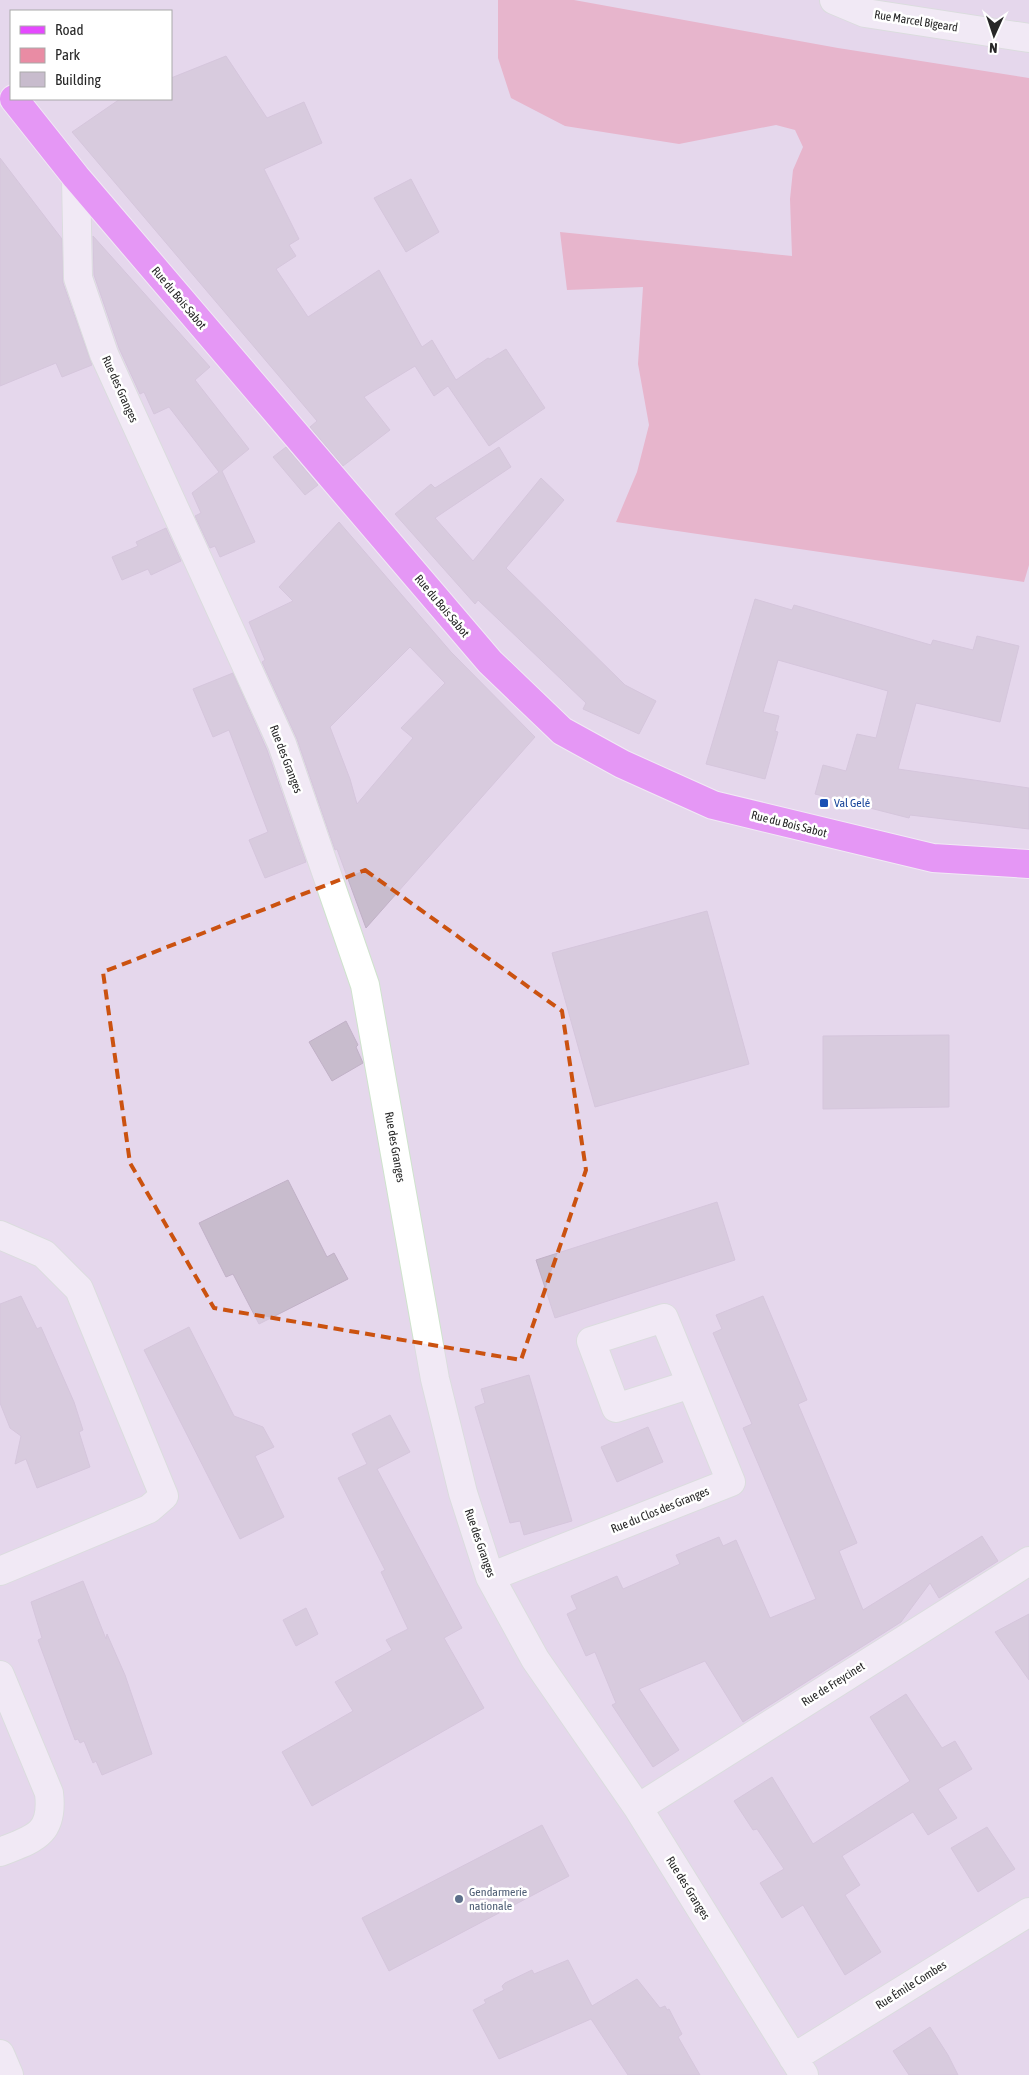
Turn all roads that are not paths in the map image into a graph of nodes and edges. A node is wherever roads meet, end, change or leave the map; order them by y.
1 (834, 0) edge
2 (1029, 38) edge
3 (0, 82) edge
4 (10, 95) edge
5 (15, 100) edge
6 (76, 177) junction
7 (1029, 864) edge
8 (0, 1235) edge
9 (691, 1384) dead end
10 (1029, 1561) edge
11 (0, 1571) edge
12 (490, 1577) junction
13 (0, 1675) edge
14 (638, 1808) junction
15 (0, 1852) edge
16 (1029, 1912) edge
17 (0, 2054) edge
18 (799, 2066) edge
19 (9, 2075) edge

1 - 2 street, Rue Marcel Bigeard
3 - 4 main road
5 - 6 main road, Rue du Bois Sabot
6 - 7 main road, Rue du Bois Sabot
6 - 12 street, Rue des Granges
8 - 11 street
9 - 12 street, Rue du Clos des Granges
10 - 14 street, Rue de Freycinet
12 - 14 street, Rue des Granges
13 - 15 street
14 - 18 street, Rue des Granges
16 - 18 street, Rue Émile Combes
17 - 19 street

